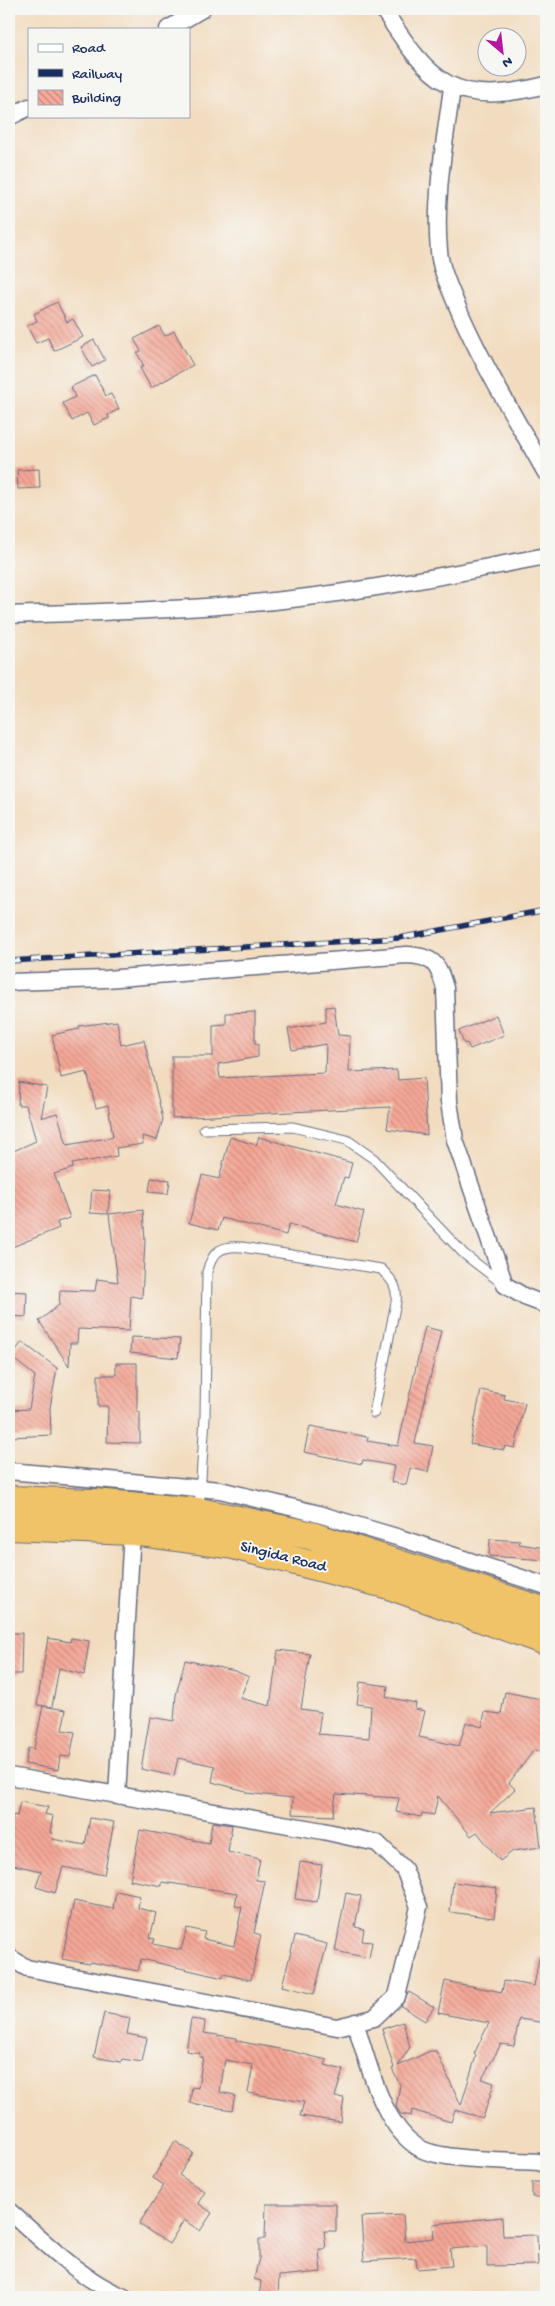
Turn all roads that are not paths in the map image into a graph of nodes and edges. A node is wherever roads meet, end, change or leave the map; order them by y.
1 (202, 9) edge
2 (383, 9) edge
3 (170, 28) edge
4 (546, 85) edge
5 (452, 88) junction
6 (28, 107) edge
7 (9, 117) edge
8 (546, 473) edge
9 (546, 556) edge
10 (9, 615) edge
11 (9, 982) edge
12 (204, 1129) dead end
13 (505, 1286) junction
14 (546, 1305) edge
15 (374, 1414) dead end
16 (9, 1471) edge
17 (9, 1500) edge
18 (200, 1500) junction
19 (9, 1526) edge
20 (132, 1531) junction
21 (546, 1586) edge
22 (546, 1612) edge
23 (546, 1641) edge
24 (9, 1776) edge
25 (117, 1796) junction
26 (9, 1957) edge
27 (355, 2022) junction
28 (546, 2165) edge
29 (9, 2211) edge
30 (124, 2297) edge

1 - 3 street
2 - 5 street
4 - 5 street
5 - 8 street
6 - 7 street
9 - 10 street
11 - 13 street
12 - 13 lane
13 - 14 street
15 - 18 lane
16 - 18 street
17 - 18 highway, Singida Road
18 - 21 street
18 - 22 highway, Singida Road
19 - 20 highway, Singida Road
20 - 23 highway, Singida Road
20 - 25 street
24 - 25 street
25 - 27 street
26 - 27 street
27 - 28 street
29 - 30 street

